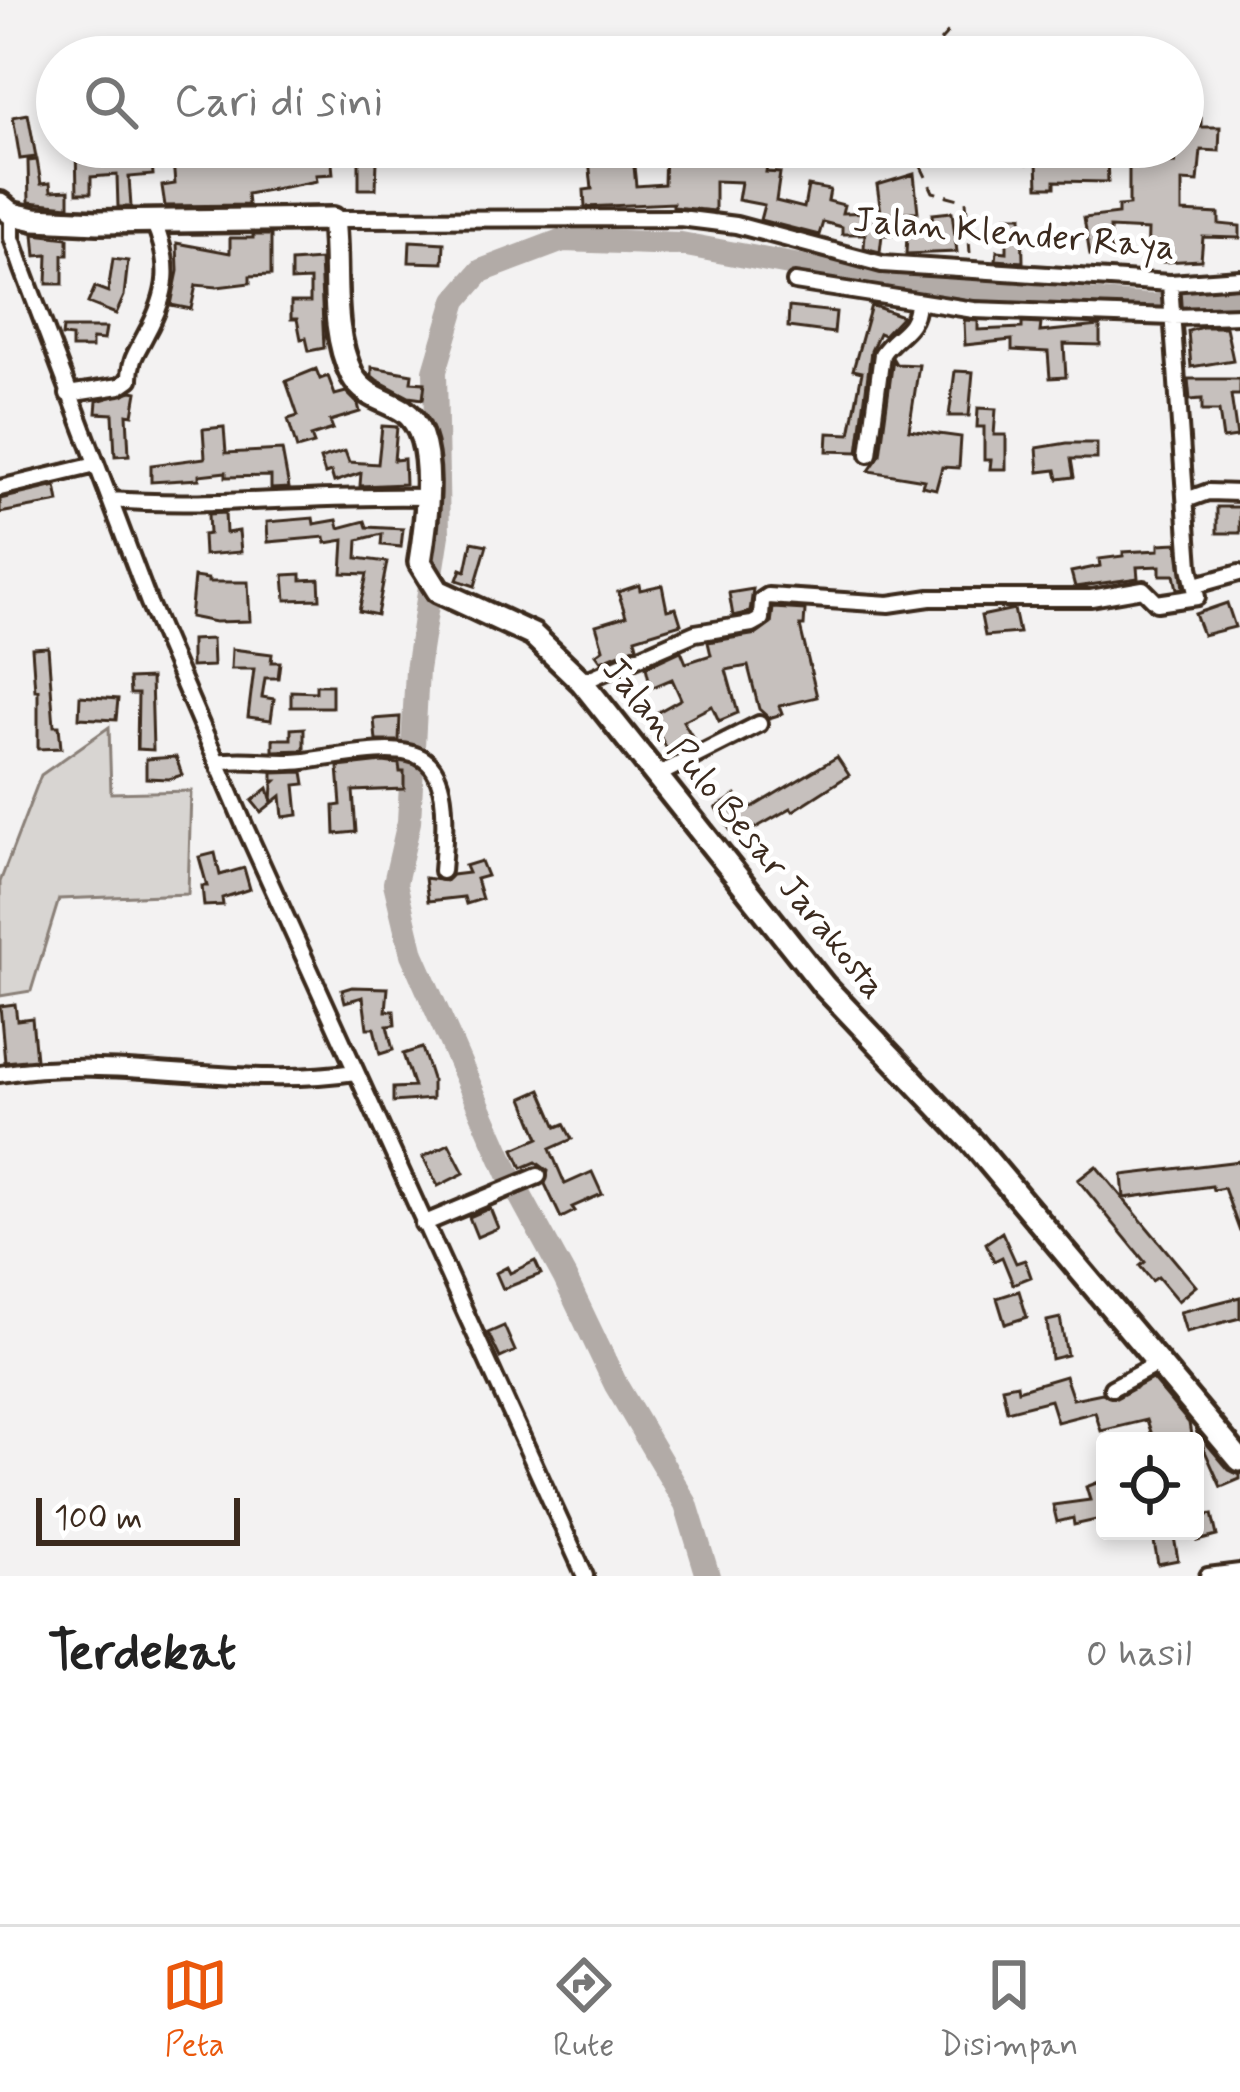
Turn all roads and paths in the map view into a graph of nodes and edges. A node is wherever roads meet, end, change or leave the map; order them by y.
1 (952, 29) dead end
2 (946, 36) edge
3 (922, 168) edge
4 (6, 209) edge
5 (332, 219) junction
6 (153, 221) junction
7 (970, 269) junction
8 (1240, 278) edge
9 (795, 282) dead end
10 (1170, 287) junction
11 (917, 303) junction
12 (1173, 314) junction
13 (1240, 315) edge
14 (68, 394) junction
15 (869, 454) dead end
16 (81, 469) junction
17 (0, 488) edge
18 (1240, 493) edge
19 (427, 497) junction
20 (110, 500) junction
21 (1186, 500) junction
22 (1239, 573) edge
23 (1196, 585) junction
24 (582, 682) junction
25 (758, 724) dead end
26 (217, 762) junction
27 (658, 775) junction
28 (442, 872) dead end
29 (355, 1072) junction
30 (0, 1074) edge
31 (534, 1178) dead end
32 (423, 1223) junction
33 (1157, 1364) junction
34 (1112, 1388) dead end
35 (1240, 1460) edge
36 (1240, 1572) edge
37 (585, 1576) edge
38 (1208, 1576) edge

1 - 2 path
3 - 7 path
4 - 6 street, Jalan Klender Raya
4 - 14 street
5 - 6 street, Jalan Klender Raya
5 - 7 street, Jalan Klender Raya
5 - 19 street, Jalan Pulo Besar Jarakosta
6 - 14 street
7 - 10 street, Jalan Klender Raya
8 - 10 street, Jalan Klender Raya
9 - 11 street
10 - 12 street
11 - 12 street
11 - 15 street
12 - 13 street
12 - 21 street
14 - 16 street
16 - 17 street
16 - 20 street
18 - 21 street
19 - 20 street
19 - 24 street, Jalan Pulo Besar Jarakosta
20 - 26 street
21 - 23 street
22 - 23 street
23 - 24 street
24 - 27 street, Jalan Pulo Besar Jarakosta
25 - 27 street
26 - 28 street
26 - 29 street
27 - 33 street, Jalan Pulo Besar Jarakosta
29 - 30 street
29 - 32 street
31 - 32 street
32 - 37 street
33 - 34 street
33 - 35 street, Jalan Pulo Besar Jarakosta
36 - 38 street

